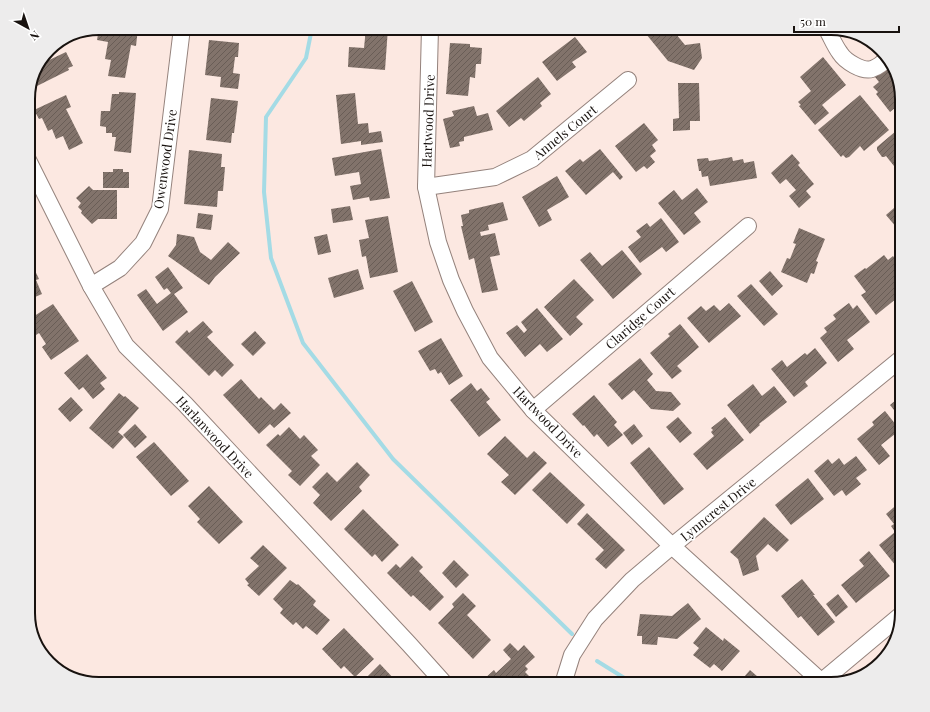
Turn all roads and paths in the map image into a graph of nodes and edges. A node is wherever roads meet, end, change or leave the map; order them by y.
1 (181, 35) edge
2 (430, 35) edge
3 (830, 35) edge
4 (883, 63) edge
5 (628, 80) dead end
6 (35, 174) edge
7 (426, 188) junction
8 (748, 226) dead end
9 (91, 286) junction
10 (895, 364) edge
11 (533, 410) junction
12 (672, 546) junction
13 (894, 621) edge
14 (439, 677) edge
15 (565, 677) edge
16 (815, 677) edge
17 (829, 677) edge

1 - 9 street, Owenwood Drive
2 - 7 street, Hartwood Drive
3 - 4 street
5 - 7 street, Annels Court
6 - 9 street, Harlanwood Drive
7 - 11 street, Hartwood Drive
8 - 11 street, Claridge Court
9 - 14 street, Harlanwood Drive
10 - 12 street, Lynncrest Drive
11 - 12 street, Hartwood Drive
12 - 15 street, Lynncrest Drive
12 - 16 street, Hartwood Drive
13 - 17 street

